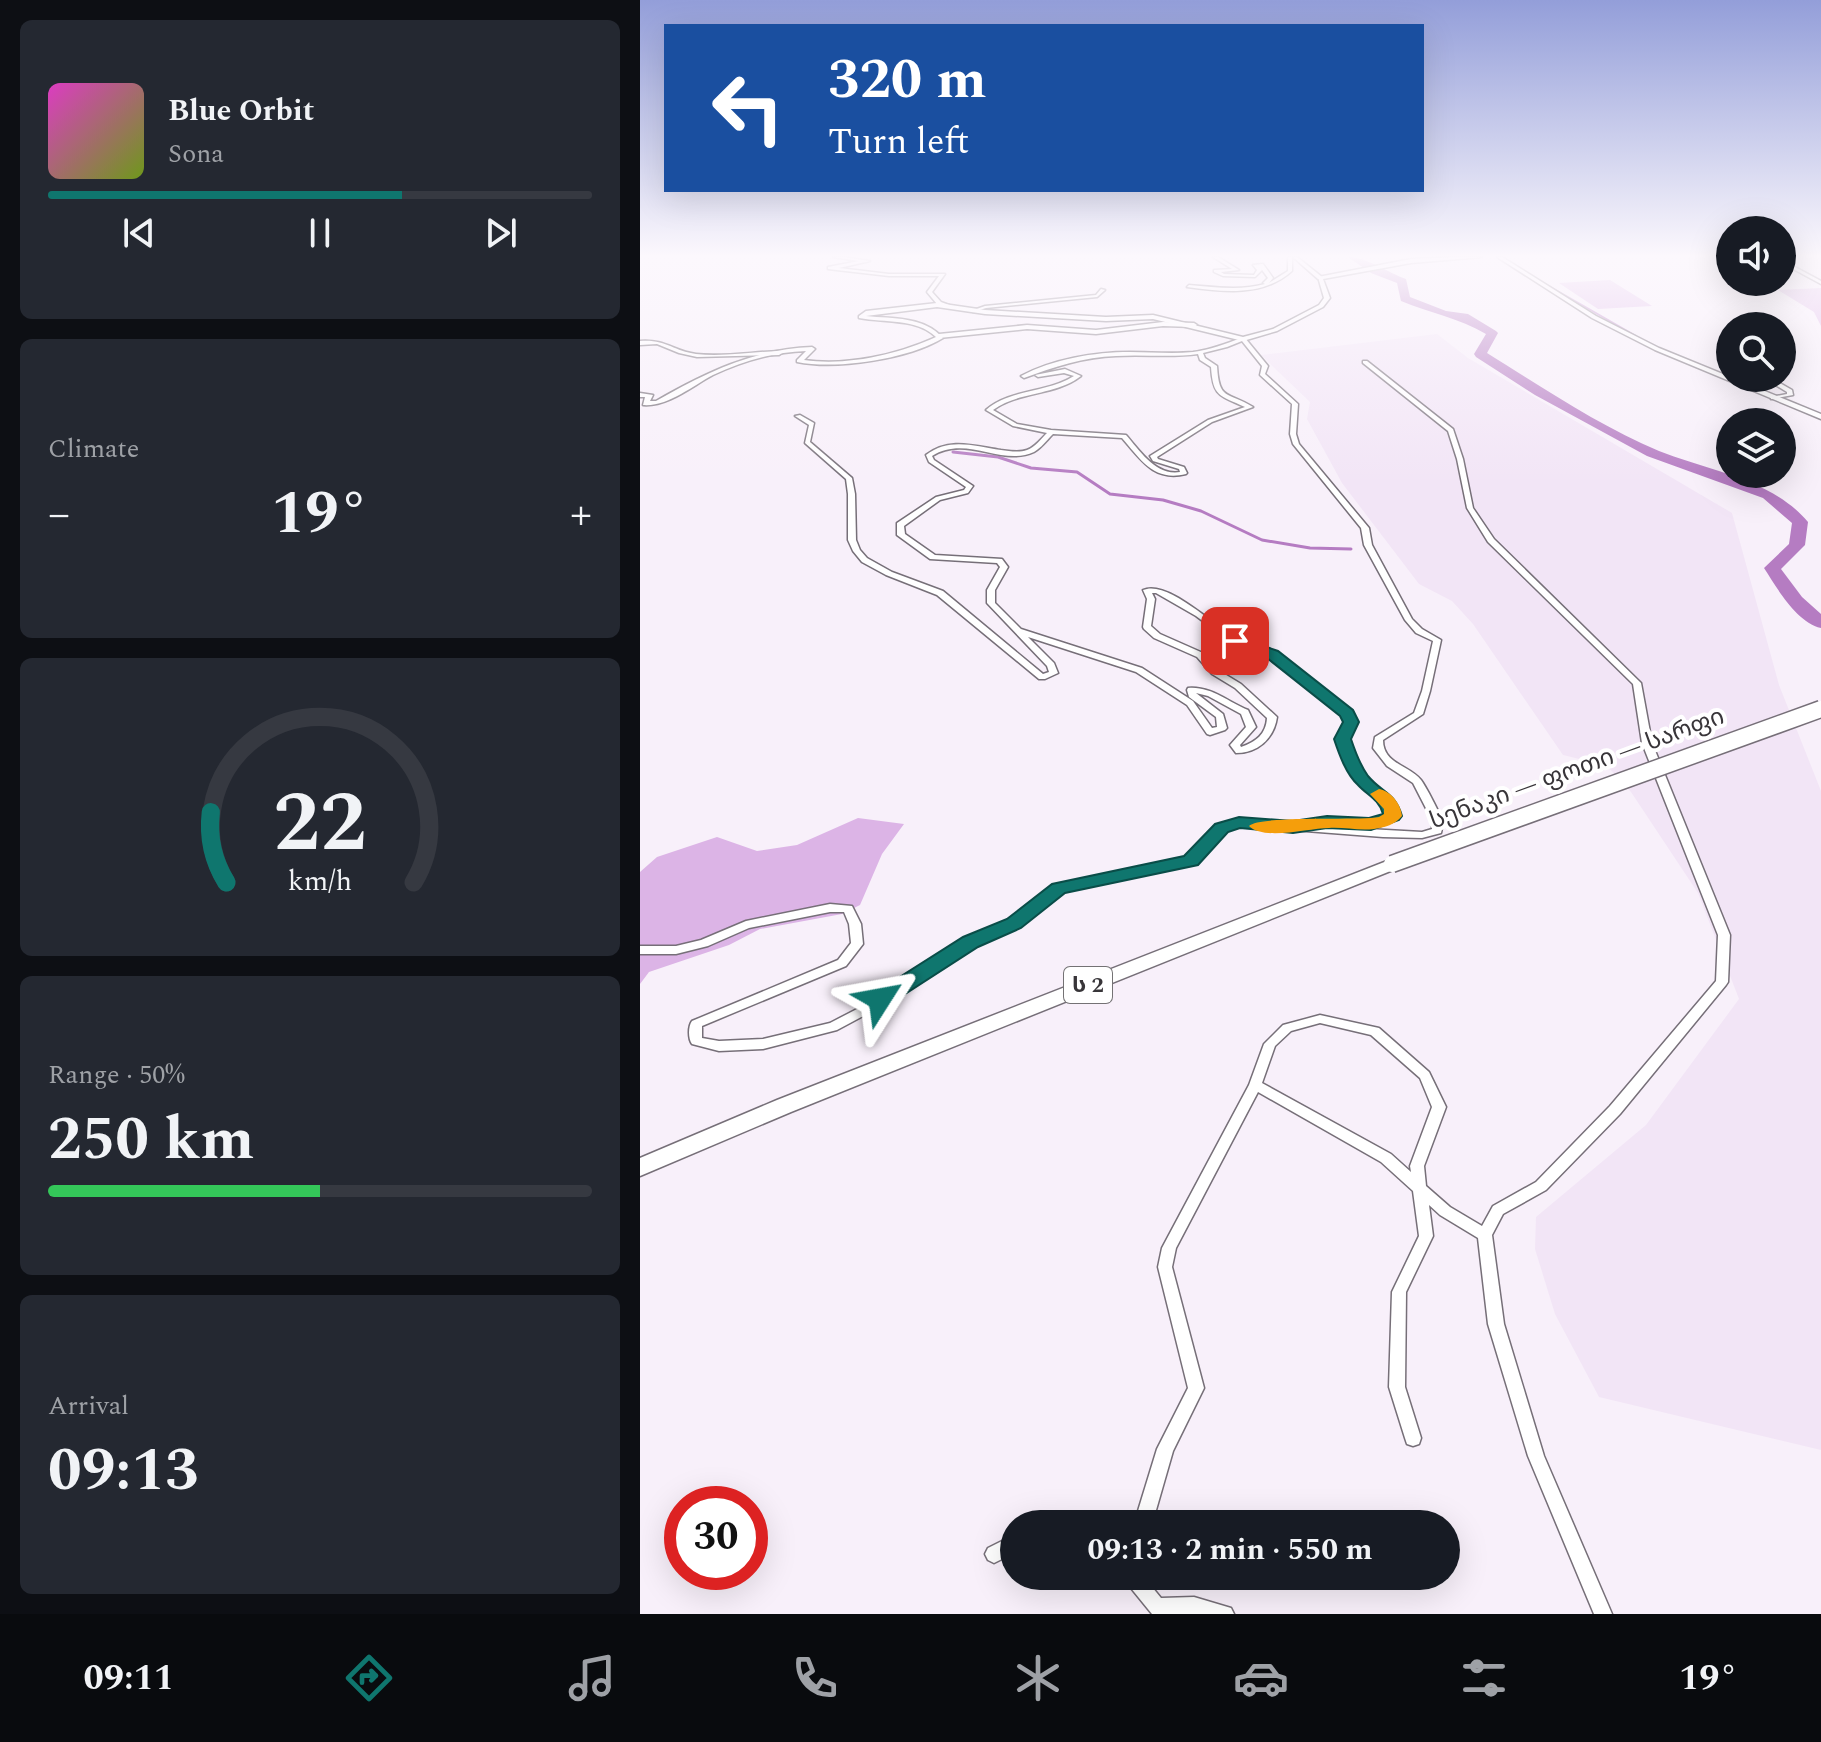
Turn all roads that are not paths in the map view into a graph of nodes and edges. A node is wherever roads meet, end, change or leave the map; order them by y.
1 (931, 332) edge
2 (975, 332) edge
3 (1220, 332) edge
4 (1267, 332) edge
5 (1625, 332) edge
6 (939, 336) junction
7 (1243, 339) junction
8 (640, 343) edge
9 (779, 353) junction
10 (1201, 354) junction
11 (1365, 362) dead end
12 (1790, 392) edge
13 (640, 395) edge
14 (1773, 398) junction
15 (649, 404) junction
16 (640, 405) edge
17 (798, 416) dead end
18 (1821, 417) edge
19 (1051, 432) junction
20 (1019, 631) junction
21 (1821, 709) edge
22 (1293, 827) junction
23 (640, 950) edge
24 (1255, 1085) junction
25 (640, 1167) edge
26 (1420, 1189) junction
27 (1485, 1235) junction
28 (1413, 1438) dead end
29 (1147, 1510) edge
30 (1000, 1551) edge
31 (994, 1554) dead end
32 (1143, 1590) edge
33 (1225, 1614) edge
34 (1603, 1614) edge

1 - 6 street
2 - 6 street
3 - 7 street
4 - 7 street
5 - 14 street
6 - 9 street
7 - 10 street
7 - 22 street
8 - 9 street
9 - 15 street
10 - 19 street
10 - 19 street
11 - 27 street
12 - 14 street
13 - 15 street
14 - 18 street
15 - 16 street
17 - 20 street
19 - 20 street
20 - 22 street
21 - 25 highway, სენაკი — ფოთი — სარფი / ს 2, bridge
22 - 23 street
24 - 26 street
24 - 26 street
24 - 29 street
26 - 27 street
26 - 28 street
27 - 34 street
30 - 31 street
32 - 33 street

